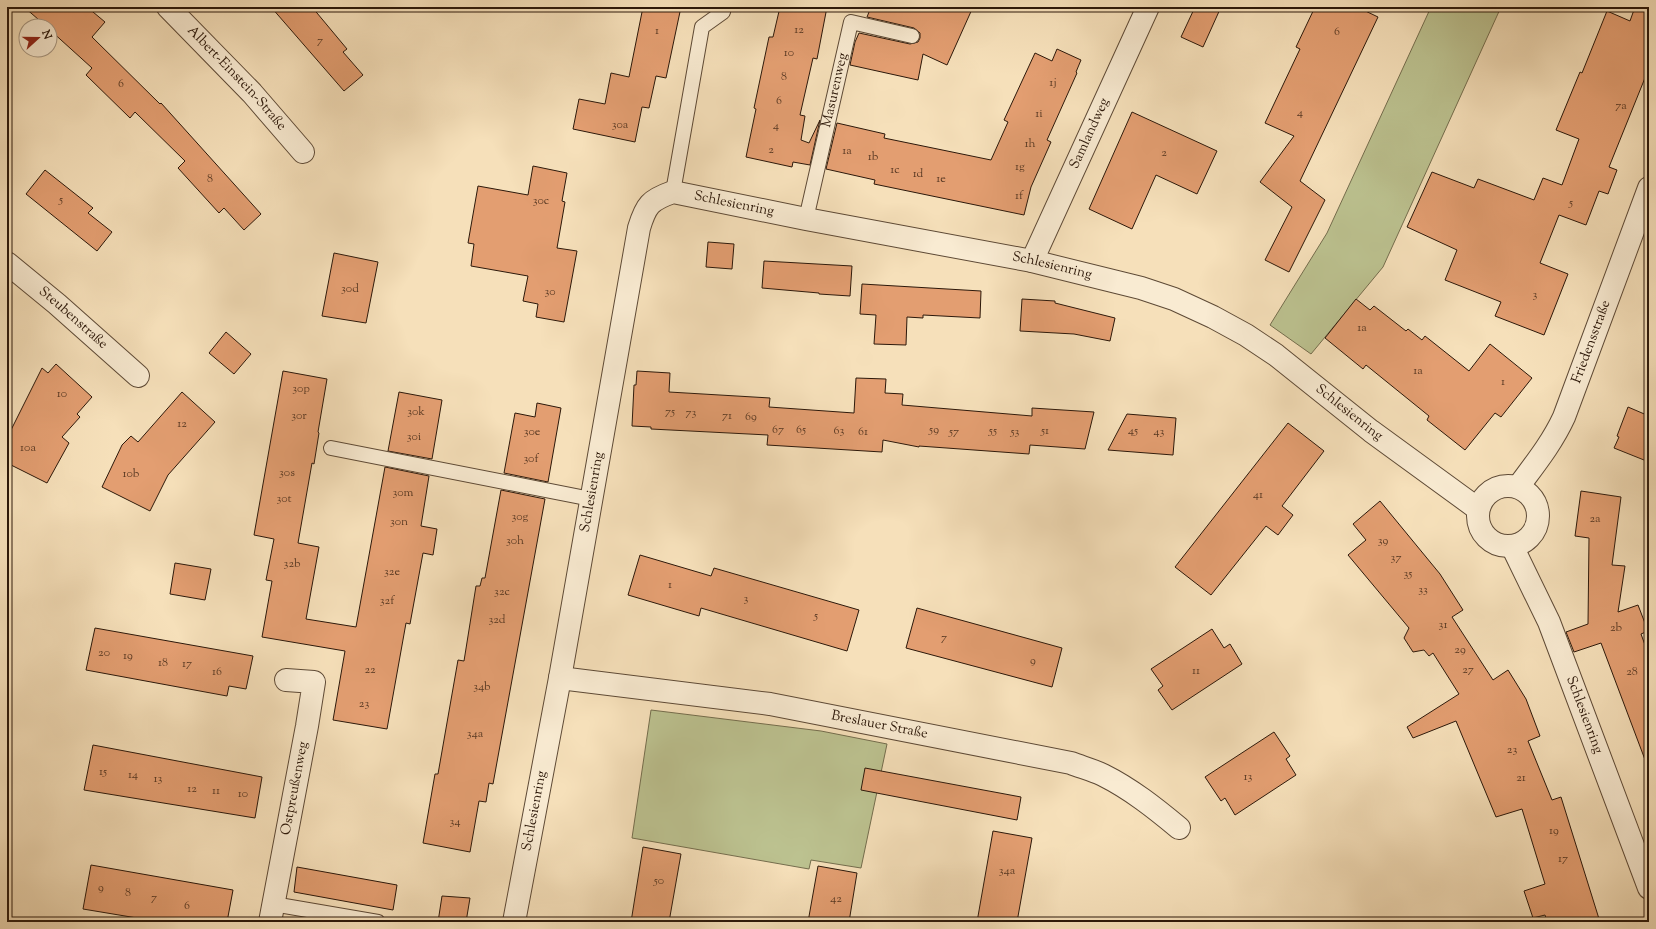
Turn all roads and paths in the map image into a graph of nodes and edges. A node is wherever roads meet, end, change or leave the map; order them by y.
1 (168, 7) edge
2 (724, 7) edge
3 (1148, 7) edge
4 (912, 36) dead end
5 (303, 152) dead end
6 (1649, 188) edge
7 (673, 192) junction
8 (806, 219) junction
9 (1032, 261) junction
10 (7, 263) edge
11 (138, 376) dead end
12 (331, 448) dead end
13 (1518, 487) junction
14 (591, 500) junction
15 (1478, 509) junction
16 (1512, 546) junction
17 (560, 678) junction
18 (286, 680) dead end
19 (1179, 828) dead end
20 (1649, 888) edge
21 (272, 913) edge
22 (378, 922) edge
23 (514, 922) edge

1 - 5 street, Albert-Einstein-Straße
2 - 7 lane
3 - 9 street, Samlandweg
4 - 8 lane, Masurenweg
6 - 13 street, Friedensstraße
7 - 8 street, Schlesienring
7 - 14 street, Schlesienring
8 - 9 street, Schlesienring
9 - 15 street, Schlesienring
10 - 11 street, Steubenstraße
12 - 14 lane
13 - 15 street
13 - 16 street
14 - 17 street, Schlesienring
15 - 16 street
16 - 20 street, Schlesienring
17 - 19 street, Breslauer Straße
17 - 23 street, Schlesienring
18 - 21 street, Ostpreußenweg
21 - 22 lane

